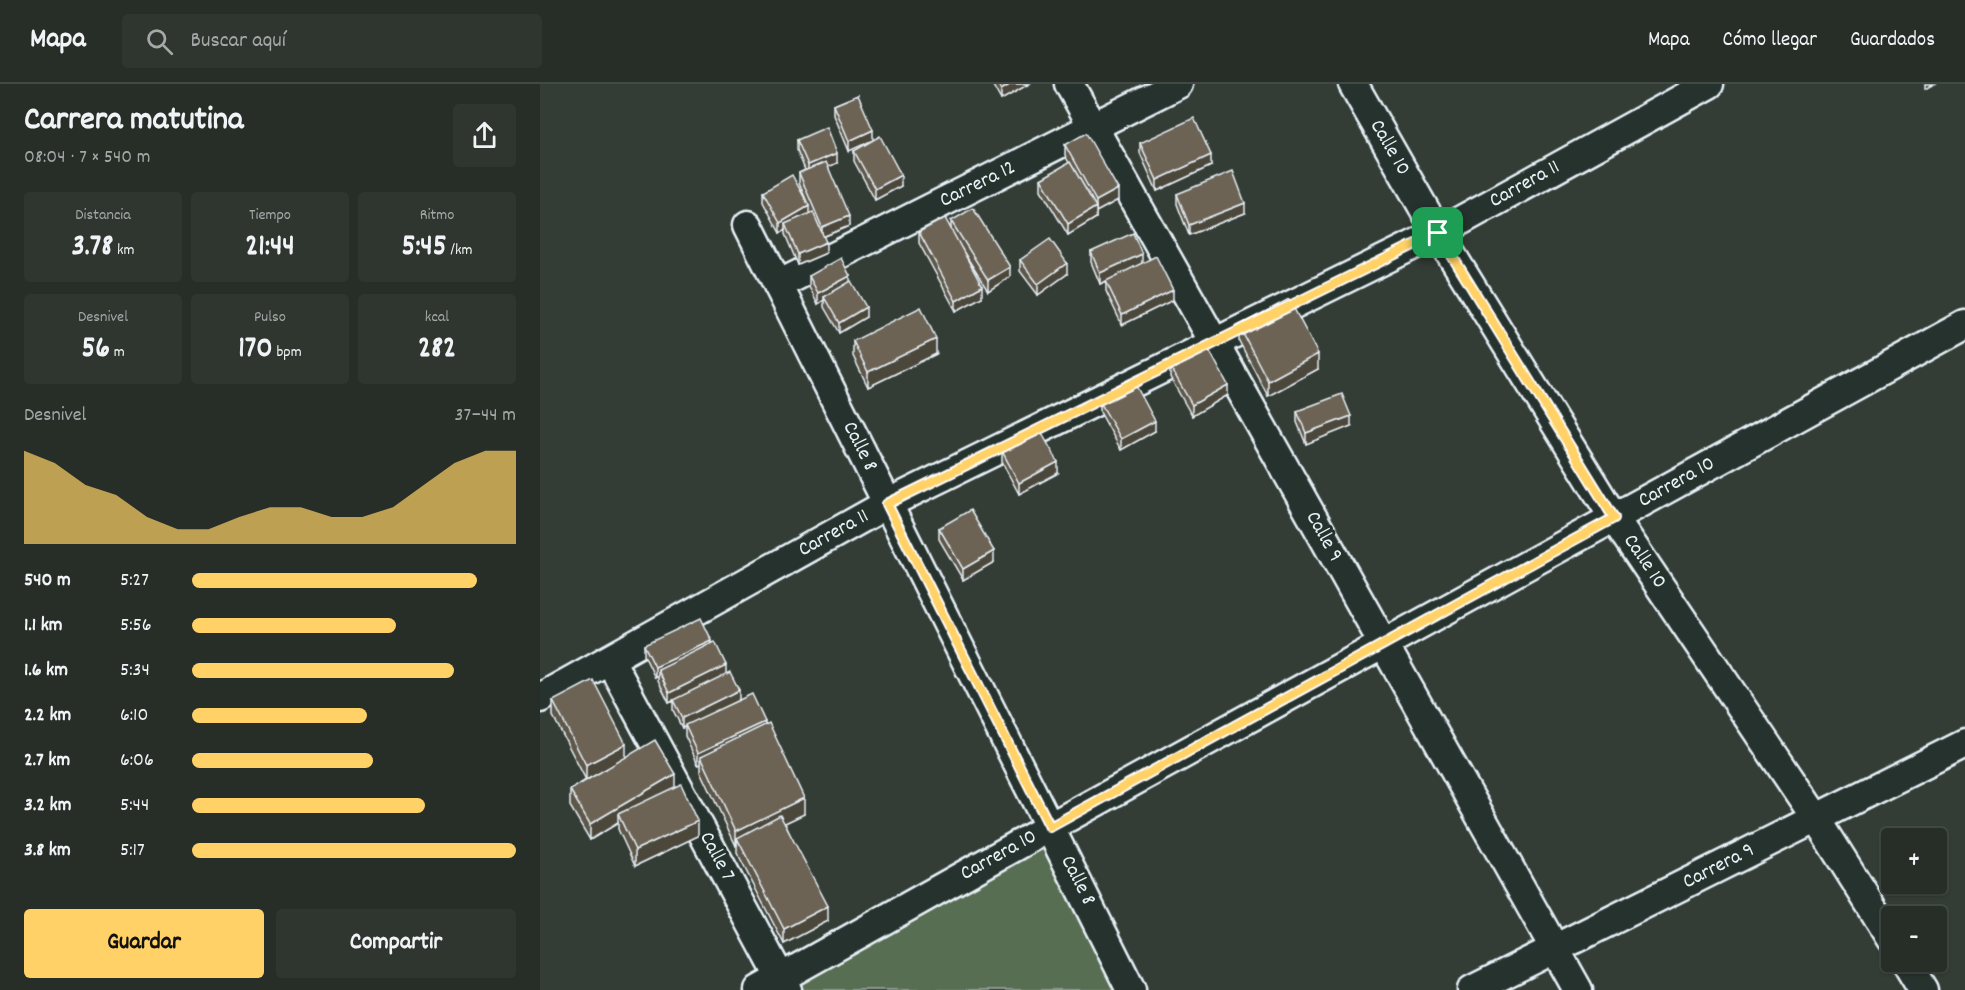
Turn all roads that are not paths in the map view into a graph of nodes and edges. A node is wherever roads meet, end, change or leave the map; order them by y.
1 (1069, 84) edge
2 (1178, 84) edge
3 (1353, 84) edge
4 (1709, 84) edge
5 (1093, 128) junction
6 (748, 225) dead end
7 (1438, 233) junction
8 (778, 285) junction
9 (1965, 325) edge
10 (1215, 343) junction
11 (887, 504) junction
12 (1614, 518) junction
13 (1384, 645) junction
14 (610, 660) junction
15 (540, 698) edge
16 (1965, 744) edge
17 (1816, 818) junction
18 (1050, 827) junction
19 (1881, 921) edge
20 (1555, 949) junction
21 (1911, 972) edge
22 (776, 986) edge
23 (1131, 990) edge
24 (1472, 990) edge
25 (1578, 990) edge
26 (1923, 990) edge

1 - 5 street, Calle 9
2 - 5 street, Carrera 12
3 - 7 street, Calle 10
4 - 7 street, Carrera 11
5 - 8 street, Carrera 12
5 - 10 street, Calle 9
6 - 8 street, Calle 8
7 - 10 street, Carrera 11
7 - 12 street, Calle 10
8 - 11 street, Calle 8
9 - 12 street, Carrera 10
10 - 11 street, Carrera 11
10 - 13 street, Calle 9
11 - 14 street, Carrera 11
11 - 18 street, Calle 8
12 - 13 street, Carrera 10
12 - 17 street, Calle 10
13 - 18 street, Carrera 10
13 - 20 street, Calle 9
14 - 15 street, Carrera 11
14 - 22 street, Calle 7
16 - 17 street, Carrera 9
17 - 19 street, Calle 10
17 - 20 street, Carrera 9
18 - 22 street, Carrera 10
18 - 23 street, Calle 8
20 - 24 street, Carrera 9
20 - 25 street, Calle 9
21 - 26 street

